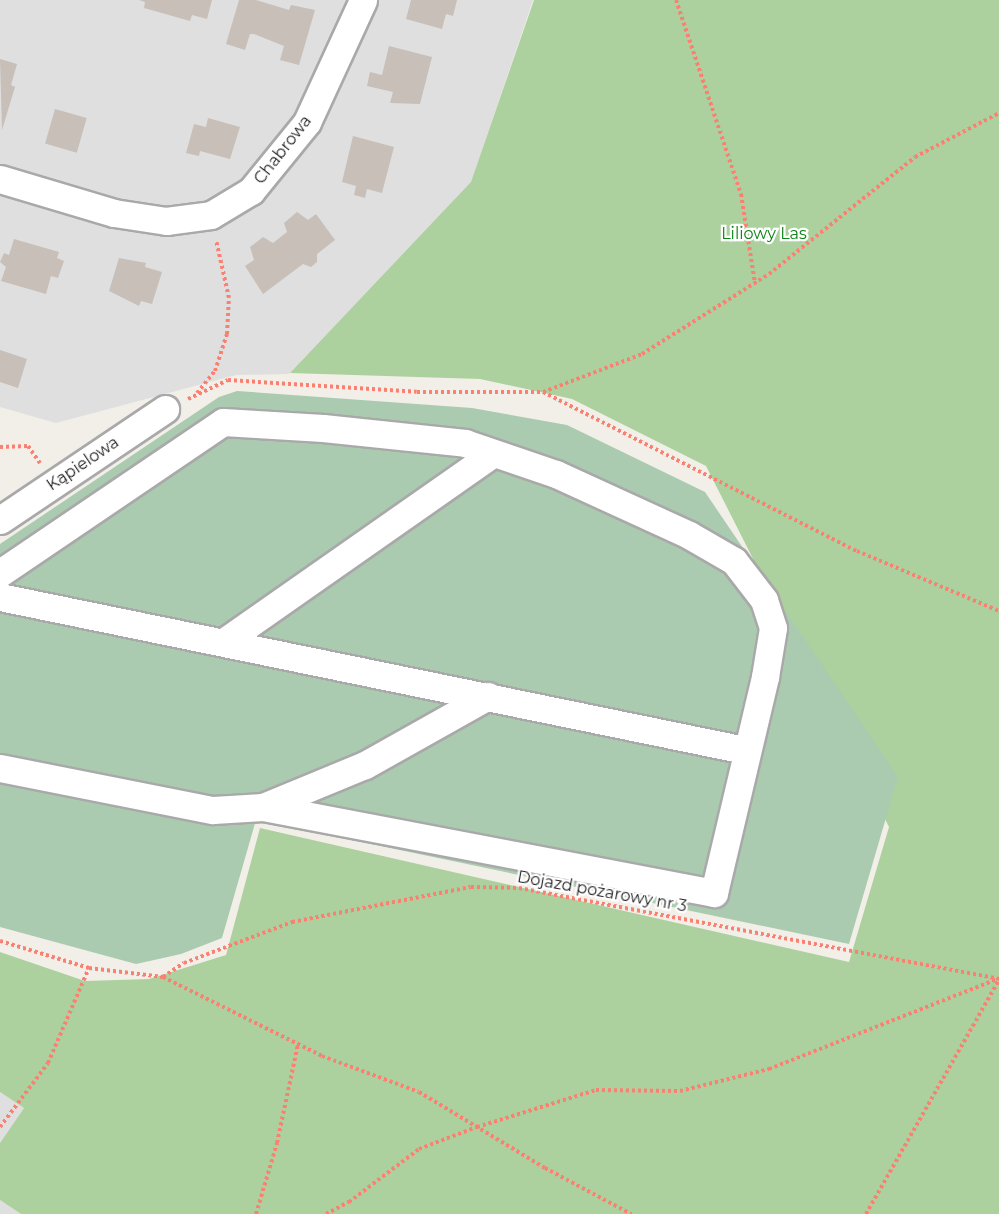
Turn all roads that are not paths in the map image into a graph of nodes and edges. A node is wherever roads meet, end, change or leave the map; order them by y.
1 (363, 0) edge
2 (0, 179) edge
3 (165, 409) road end
4 (493, 453) junction
5 (0, 520) edge
6 (0, 573) edge
7 (0, 597) edge
8 (225, 641) junction
9 (488, 696) junction
10 (745, 750) junction
11 (0, 768) edge
12 (263, 807) junction

1 - 2 street, Chabrowa
3 - 5 street, Kąpielowa
4 - 6 street
4 - 8 street
4 - 10 street
7 - 8 street
8 - 9 street
9 - 10 street
9 - 12 street
10 - 12 street
11 - 12 street

